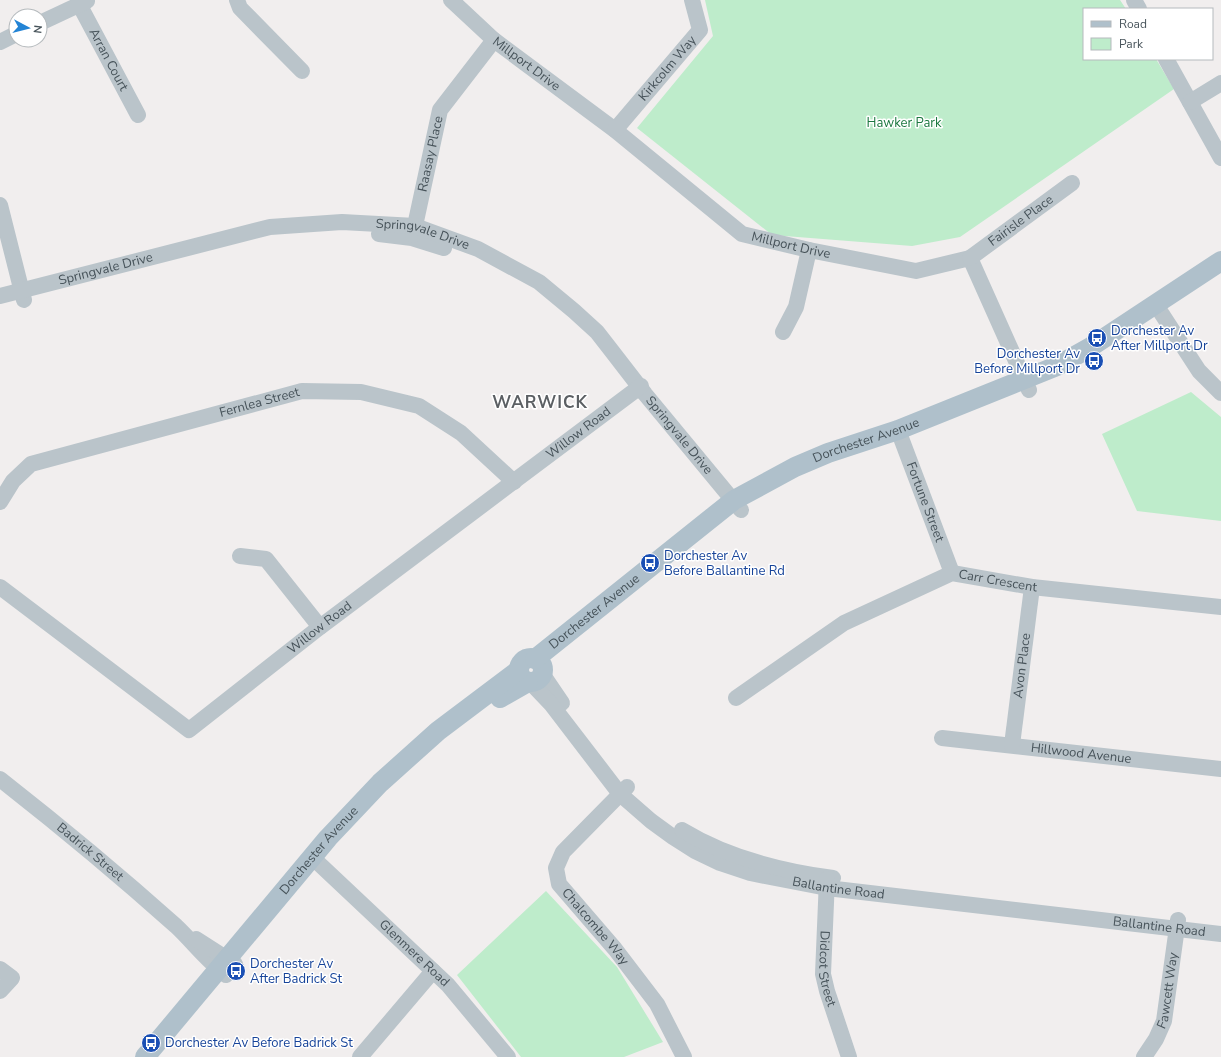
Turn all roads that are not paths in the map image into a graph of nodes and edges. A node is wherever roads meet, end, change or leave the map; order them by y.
1 (237, 0) edge
2 (451, 0) edge
3 (692, 0) edge
4 (84, 2) edge
5 (48, 19) edge
6 (494, 40) junction
7 (1167, 60) edge
8 (302, 71) dead end
9 (1221, 83) edge
10 (1190, 102) junction
11 (138, 115) dead end
12 (615, 130) junction
13 (1221, 158) edge
14 (1072, 183) dead end
15 (0, 205) edge
16 (414, 232) junction
17 (809, 250) junction
18 (970, 258) junction
19 (1221, 261) edge
20 (1221, 274) edge
21 (22, 295) junction
22 (0, 296) edge
23 (0, 306) edge
24 (1159, 309) junction
25 (783, 332) dead end
26 (1027, 385) junction
27 (637, 389) junction
28 (1221, 393) edge
29 (899, 434) junction
30 (514, 482) junction
31 (0, 502) edge
32 (734, 508) junction
33 (240, 556) dead end
34 (952, 573) junction
35 (0, 587) edge
36 (1032, 587) junction
37 (1221, 607) edge
38 (320, 627) junction
39 (533, 673) junction
40 (736, 698) dead end
41 (942, 738) dead end
42 (1012, 745) junction
43 (1221, 769) edge
44 (0, 779) edge
45 (624, 790) junction
46 (316, 861) junction
47 (827, 883) junction
48 (1177, 925) junction
49 (1221, 925) edge
50 (1221, 934) edge
51 (227, 967) junction
52 (0, 969) edge
53 (433, 972) junction
54 (0, 991) edge
55 (145, 1057) edge
56 (158, 1057) edge
57 (360, 1057) edge
58 (508, 1057) edge
59 (684, 1057) edge
60 (849, 1057) edge
61 (1144, 1057) edge

1 - 8 street
2 - 6 street, Millport Drive
3 - 12 street, Kirkcolm Way
4 - 5 street
4 - 11 street, Arran Court
6 - 12 street, Millport Drive
6 - 16 street, Raasay Place
7 - 10 street
9 - 10 street
10 - 13 street
12 - 17 street, Millport Drive
14 - 18 street, Fairisle Place
15 - 21 street
16 - 21 street, Springvale Drive
16 - 27 street, Springvale Drive
17 - 18 street, Millport Drive
17 - 25 street
18 - 26 street
19 - 24 main road, Dorchester Avenue
20 - 24 main road, Dorchester Avenue
21 - 22 street, Springvale Drive
21 - 23 street, Springvale Drive
24 - 26 main road, Dorchester Avenue
24 - 28 street
26 - 29 main road, Dorchester Avenue
27 - 30 street, Willow Road
27 - 32 street, Springvale Drive
29 - 32 main road, Dorchester Avenue
29 - 34 street, Fortune Street
30 - 31 street, Fernlea Street
30 - 38 street, Willow Road
32 - 39 main road, Dorchester Avenue
33 - 38 street
34 - 36 street, Carr Crescent
34 - 40 street, Carr Crescent
35 - 38 street, Willow Road
36 - 37 street, Carr Crescent
36 - 42 street, Avon Place
39 - 45 street, Ballantine Road
39 - 46 main road, Dorchester Avenue
41 - 42 street, Hillwood Avenue
42 - 43 street, Hillwood Avenue
44 - 51 street, Badrick Street
45 - 47 street, Ballantine Road
45 - 59 street, Chalcombe Way
46 - 51 main road, Dorchester Avenue
46 - 53 street, Glenmere Road
47 - 48 street, Ballantine Road
47 - 60 street, Didcot Street
48 - 49 street, Ballantine Road
48 - 50 street, Ballantine Road
48 - 61 street, Fawcett Way
51 - 55 main road, Dorchester Avenue
51 - 56 main road, Dorchester Avenue
52 - 54 street
53 - 57 street
53 - 58 street, Glenmere Road

